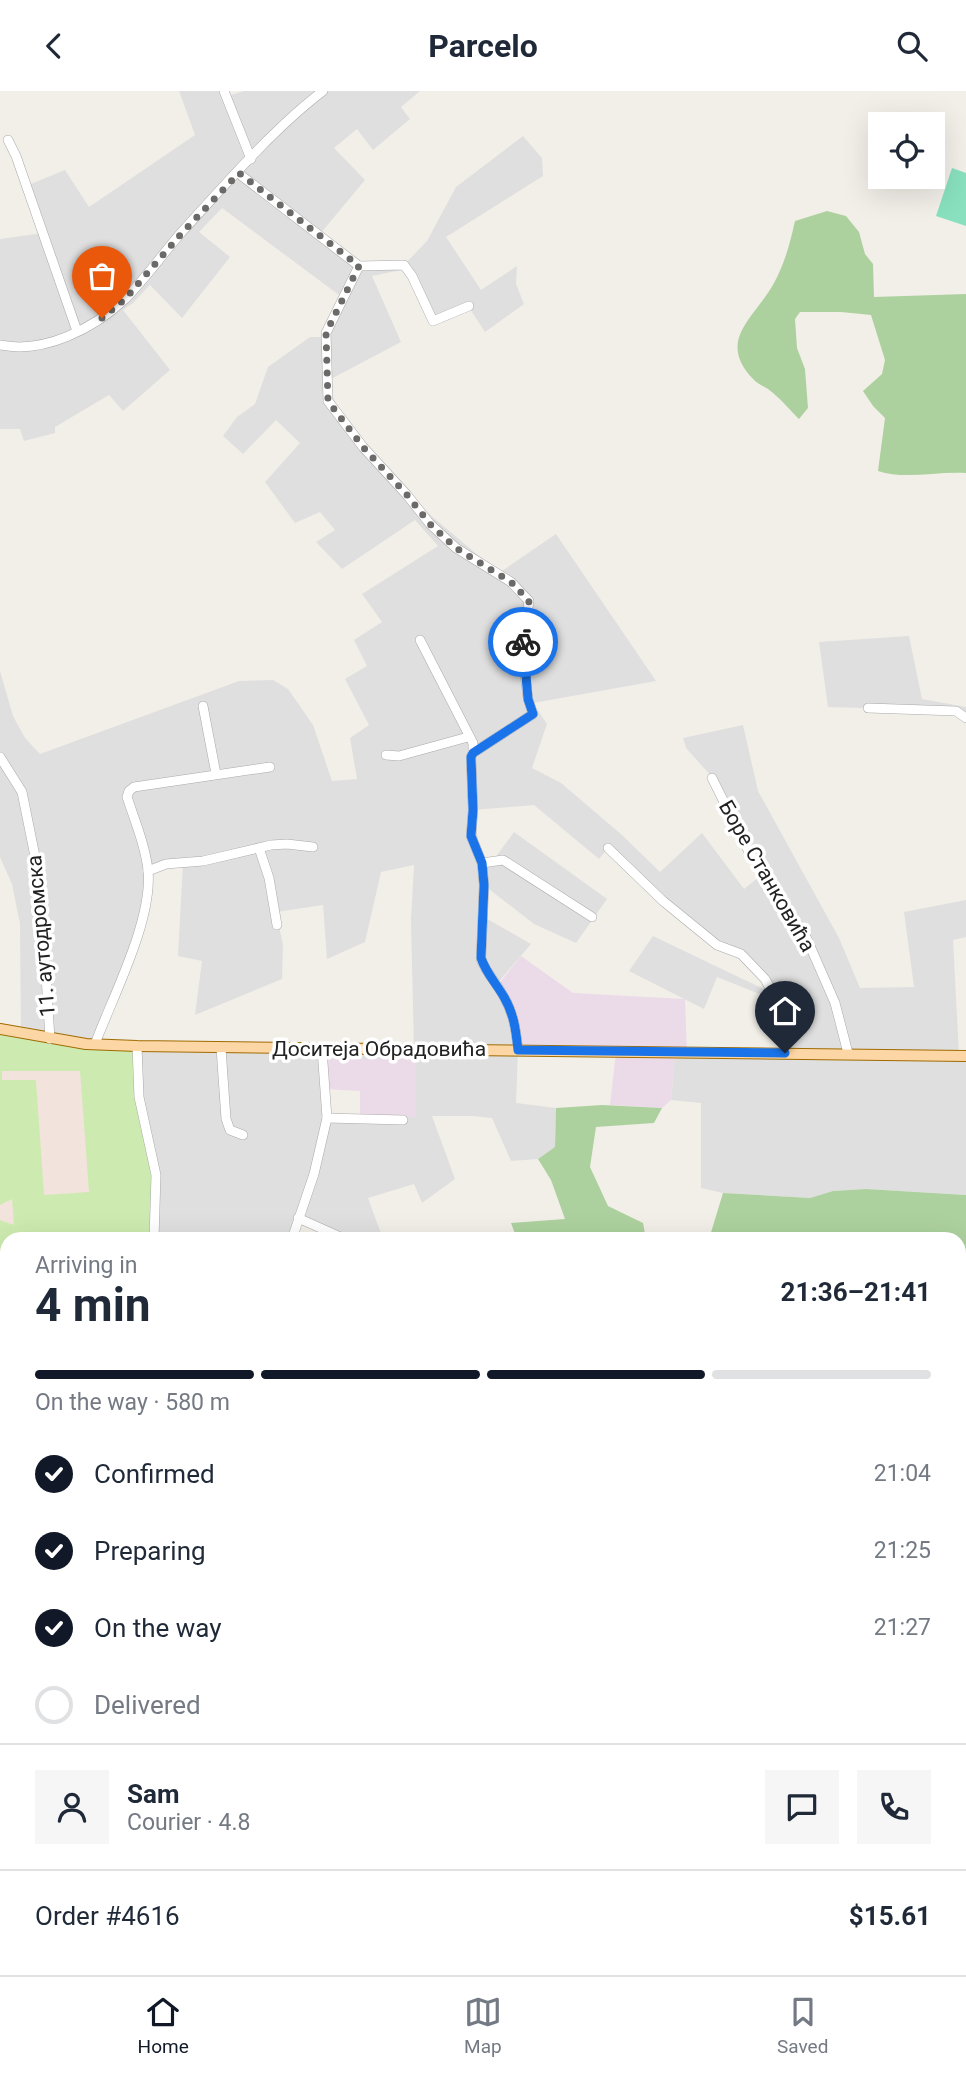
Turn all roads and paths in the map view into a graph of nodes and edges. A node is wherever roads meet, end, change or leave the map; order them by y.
1 (224, 91) edge
2 (323, 91) edge
3 (8, 140) dead end
4 (251, 159) junction
5 (239, 173) junction
6 (359, 266) junction
7 (468, 306) dead end
8 (77, 331) junction
9 (0, 345) edge
10 (420, 640) dead end
11 (204, 706) dead end
12 (868, 708) dead end
13 (966, 718) edge
14 (468, 737) junction
15 (473, 753) junction
16 (386, 755) dead end
17 (0, 757) edge
18 (270, 767) dead end
19 (216, 774) junction
20 (712, 778) dead end
21 (313, 847) dead end
22 (259, 848) junction
23 (608, 848) dead end
24 (482, 863) junction
25 (148, 871) junction
26 (592, 917) dead end
27 (277, 925) dead end
28 (0, 1030) edge
29 (50, 1039) junction
30 (90, 1044) junction
31 (137, 1047) junction
32 (221, 1048) junction
33 (322, 1049) junction
34 (518, 1050) junction
35 (785, 1053) junction
36 (848, 1053) junction
37 (966, 1056) edge
38 (327, 1118) junction
39 (403, 1121) dead end
40 (243, 1136) dead end
41 (298, 1218) junction
42 (154, 1232) edge
43 (294, 1232) edge
44 (329, 1232) edge

1 - 4 street
2 - 4 street
3 - 8 street
4 - 5 street
5 - 6 street
5 - 8 street
6 - 7 street
6 - 15 street
8 - 9 street
10 - 14 street
11 - 19 street
12 - 13 street
14 - 15 street
14 - 16 street
15 - 24 street
17 - 29 street, 11. аутодромска
18 - 19 street
19 - 25 street
20 - 36 street, Боре Станковића
21 - 22 street
22 - 25 street
22 - 27 street
23 - 35 street
24 - 26 street
24 - 34 street
25 - 30 street
28 - 29 main road, Доситеја Обрадовића
29 - 30 main road, Доситеја Обрадовића
30 - 31 main road, Доситеја Обрадовића
31 - 32 main road, Доситеја Обрадовића
31 - 42 street
32 - 33 main road, Доситеја Обрадовића
32 - 40 street
33 - 34 main road, Доситеја Обрадовића
33 - 38 street
34 - 35 main road, Доситеја Обрадовића
35 - 36 main road, Доситеја Обрадовића
36 - 37 main road, Доситеја Обрадовића
38 - 39 street
38 - 41 street
41 - 43 street
41 - 44 street

